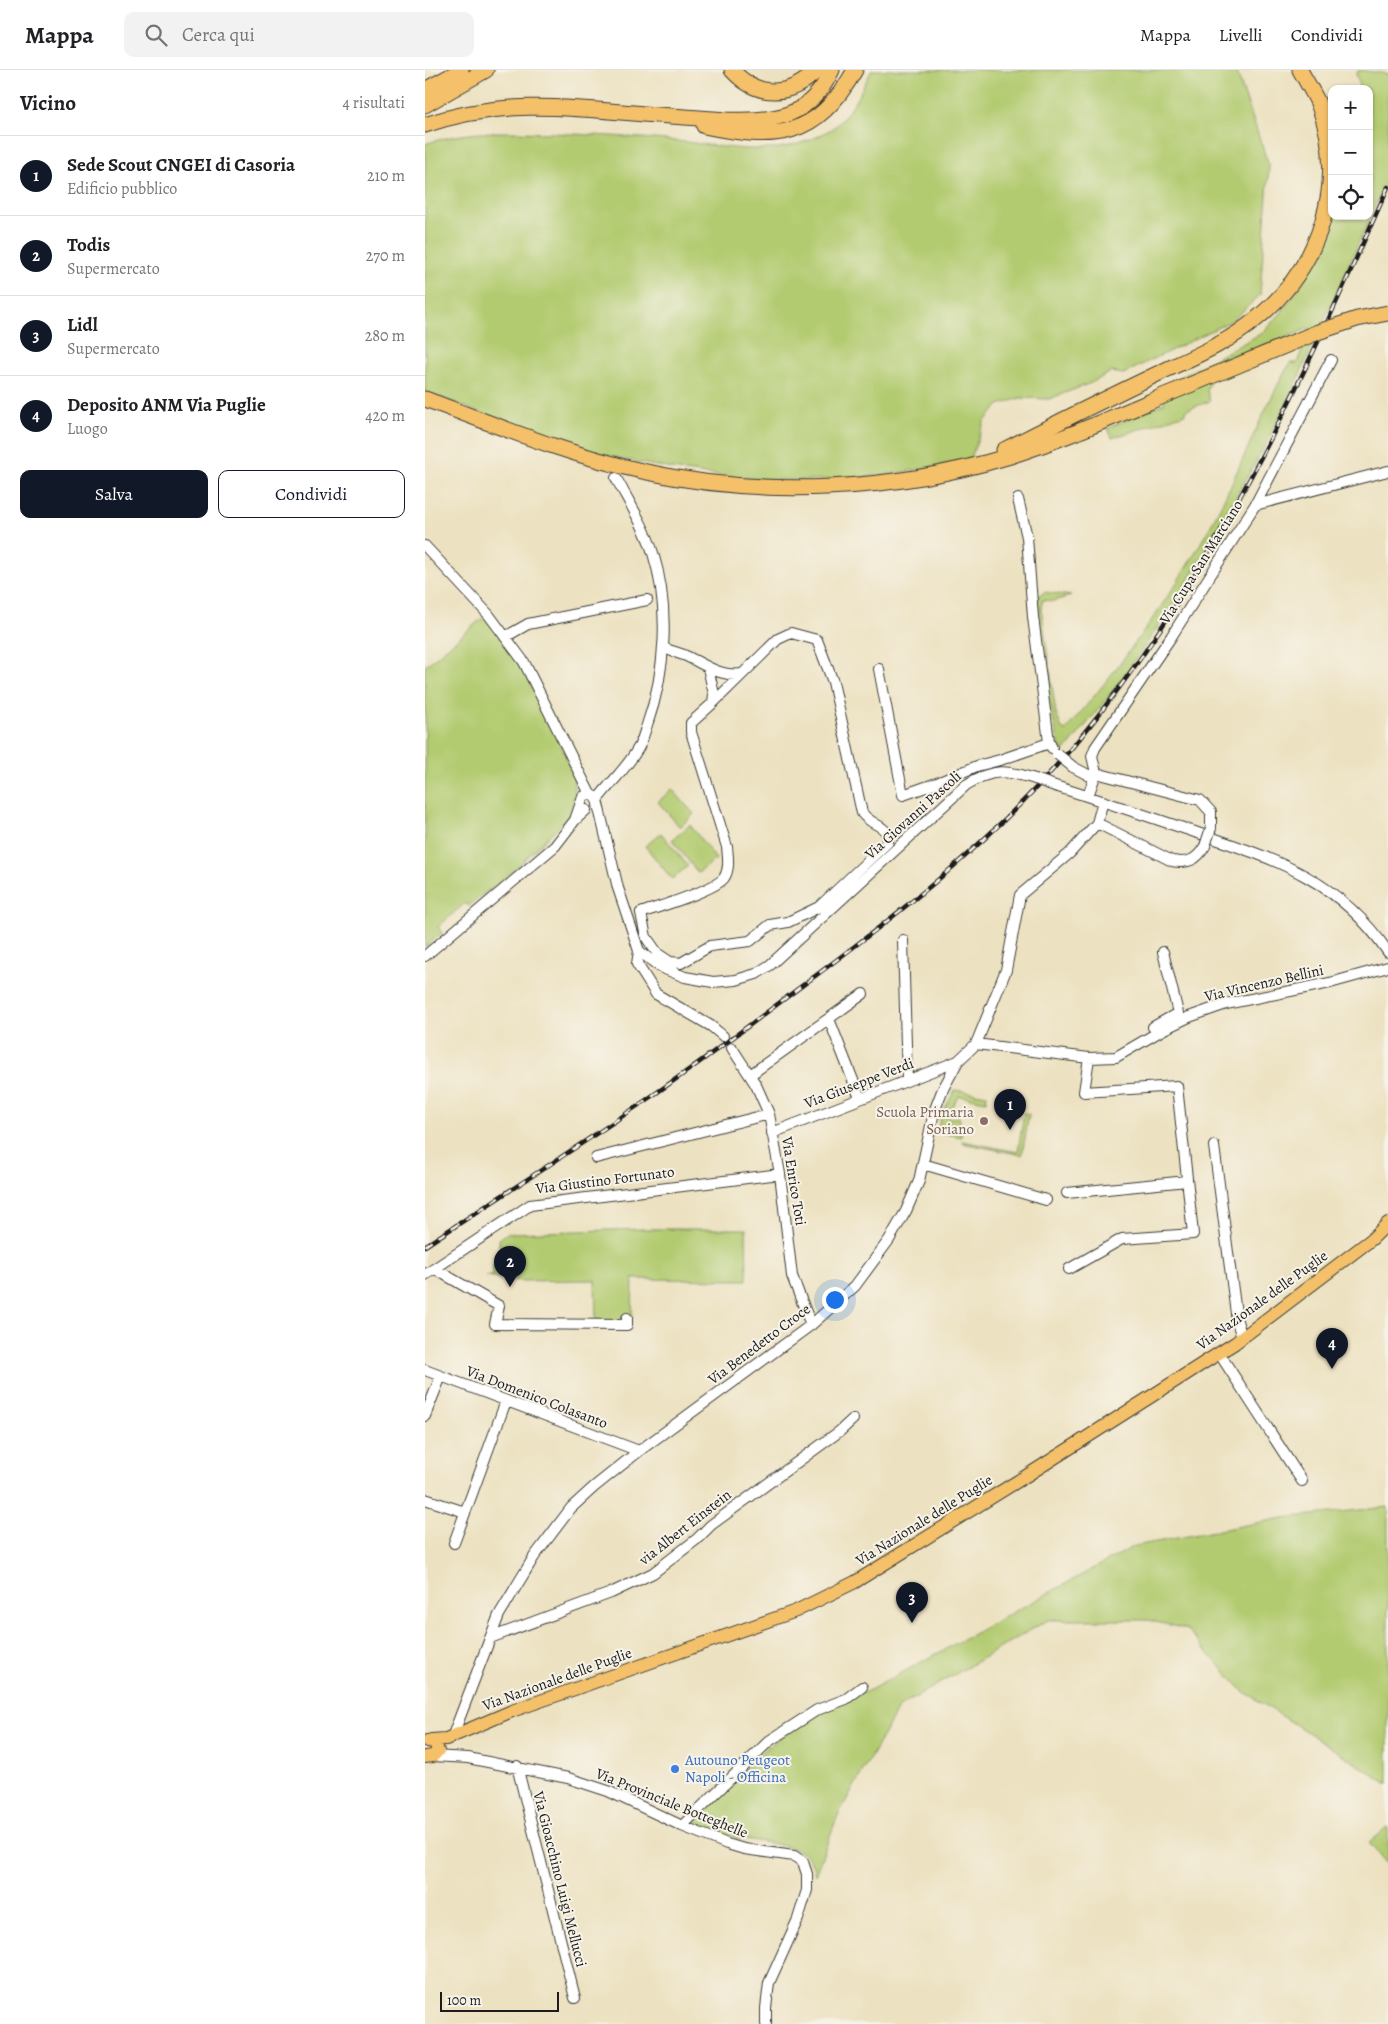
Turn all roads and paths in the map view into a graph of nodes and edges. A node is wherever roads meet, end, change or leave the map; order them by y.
1 (461, 70) edge
2 (486, 70) edge
3 (732, 70) edge
4 (817, 70) edge
5 (832, 70) edge
6 (855, 70) edge
7 (1300, 70) edge
8 (425, 90) edge
9 (425, 105) edge
10 (644, 114) junction
11 (425, 125) edge
12 (1388, 313) edge
13 (1331, 360) dead end
14 (425, 399) edge
15 (964, 468) junction
16 (1388, 471) edge
17 (616, 478) dead end
18 (1019, 499) dead end
19 (1255, 505) junction
20 (425, 546) edge
21 (647, 600) dead end
22 (505, 637) junction
23 (664, 648) junction
24 (708, 668) junction
25 (879, 668) dead end
26 (742, 674) junction
27 (713, 703) junction
28 (1049, 743) junction
29 (1095, 776) junction
30 (1088, 796) junction
31 (1103, 801) junction
32 (589, 802) junction
33 (1097, 823) junction
34 (903, 940) dead end
35 (639, 951) junction
36 (1163, 952) dead end
37 (1388, 952) edge
38 (425, 956) edge
39 (1388, 966) edge
40 (863, 994) dead end
41 (829, 1019) junction
42 (723, 1036) dead end
43 (976, 1044) junction
44 (732, 1048) dead end
45 (1129, 1049) junction
46 (1089, 1058) junction
47 (958, 1060) junction
48 (750, 1075) junction
49 (907, 1080) junction
50 (860, 1098) junction
51 (769, 1114) junction
52 (772, 1133) junction
53 (1213, 1146) dead end
54 (596, 1158) dead end
55 (923, 1164) junction
56 (780, 1174) junction
57 (1187, 1181) junction
58 (1067, 1193) dead end
59 (1046, 1200) dead end
60 (1388, 1222) edge
61 (1388, 1233) edge
62 (1372, 1239) junction
63 (435, 1269) junction
64 (1069, 1269) dead end
65 (425, 1276) edge
66 (627, 1318) dead end
67 (811, 1325) junction
68 (1242, 1338) junction
69 (1219, 1353) junction
70 (425, 1370) edge
71 (441, 1376) junction
72 (506, 1401) junction
73 (425, 1416) edge
74 (853, 1419) dead end
75 (639, 1451) junction
76 (1302, 1481) dead end
77 (425, 1499) edge
78 (465, 1512) junction
79 (454, 1543) dead end
80 (490, 1638) junction
81 (862, 1687) dead end
82 (436, 1746) edge
83 (517, 1766) junction
84 (682, 1826) junction
85 (575, 1998) dead end
86 (766, 2024) edge

1 - 8 highway
2 - 9 highway
3 - 4 highway
5 - 10 highway
6 - 10 highway
7 - 15 highway
10 - 11 highway
12 - 15 highway, bridge
13 - 19 street, Via Cupa San Marciano
14 - 15 highway
16 - 19 street
17 - 23 street
18 - 28 street
19 - 29 street, Via Cupa San Marciano
20 - 22 street
21 - 22 street
22 - 32 street
23 - 24 street
23 - 32 street
24 - 26 street
24 - 27 street
25 - 28 street
26 - 27 street
26 - 27 street
28 - 29 street, bridge
29 - 30 street
29 - 33 street, bridge
30 - 31 street, Via Giovanni Pascoli
30 - 35 street, Via Giovanni Pascoli, bridge
31 - 33 street, Via Benedetto Croce
31 - 37 street, Via Giovanni Pascoli
32 - 35 street
32 - 38 street
33 - 43 street, Via Benedetto Croce
34 - 49 street
35 - 42 street
36 - 45 street
39 - 45 street, Via Vincenzo Bellini
40 - 41 street
41 - 48 street
41 - 50 street
43 - 46 street, Via Vincenzo Bellini
43 - 47 street, Via Benedetto Croce
44 - 48 street, Via Enrico Toti
45 - 46 street, Via Vincenzo Bellini
46 - 57 street
47 - 49 street, Via Giuseppe Verdi
47 - 55 street, Via Benedetto Croce
48 - 51 street, Via Enrico Toti
49 - 50 street, Via Giuseppe Verdi
50 - 52 street, Via Giuseppe Verdi
51 - 52 street, Via Enrico Toti
51 - 54 street
52 - 56 street, Via Enrico Toti
53 - 68 street
55 - 59 street
55 - 67 street, Via Benedetto Croce
56 - 63 street, Via Giustino Fortunato
56 - 67 street, Via Enrico Toti
57 - 58 street
57 - 64 street
60 - 62 main road, Via Nazionale delle Puglie
61 - 62 main road, Via Nazionale delle Puglie
62 - 68 main road, Via Nazionale delle Puglie
63 - 65 street, Via Giustino Fortunato
63 - 66 street
67 - 75 street, Via Benedetto Croce
68 - 69 main road, Via Nazionale delle Puglie
69 - 76 street
69 - 82 main road, Via Nazionale delle Puglie
70 - 71 street, Via Domenico Colasanto
71 - 72 street, Via Domenico Colasanto
71 - 73 street
72 - 75 street, Via Domenico Colasanto
72 - 78 street
74 - 80 street, via Albert Einstein
75 - 80 street, Via Benedetto Croce
77 - 78 street
78 - 79 street
80 - 82 street, Via Benedetto Croce
81 - 84 street
82 - 83 street, Via Provinciale Botteghelle
83 - 84 street, Via Provinciale Botteghelle
83 - 85 street, Via Gioacchino Luigi Mellucci
84 - 86 street, Via Provinciale Botteghelle

